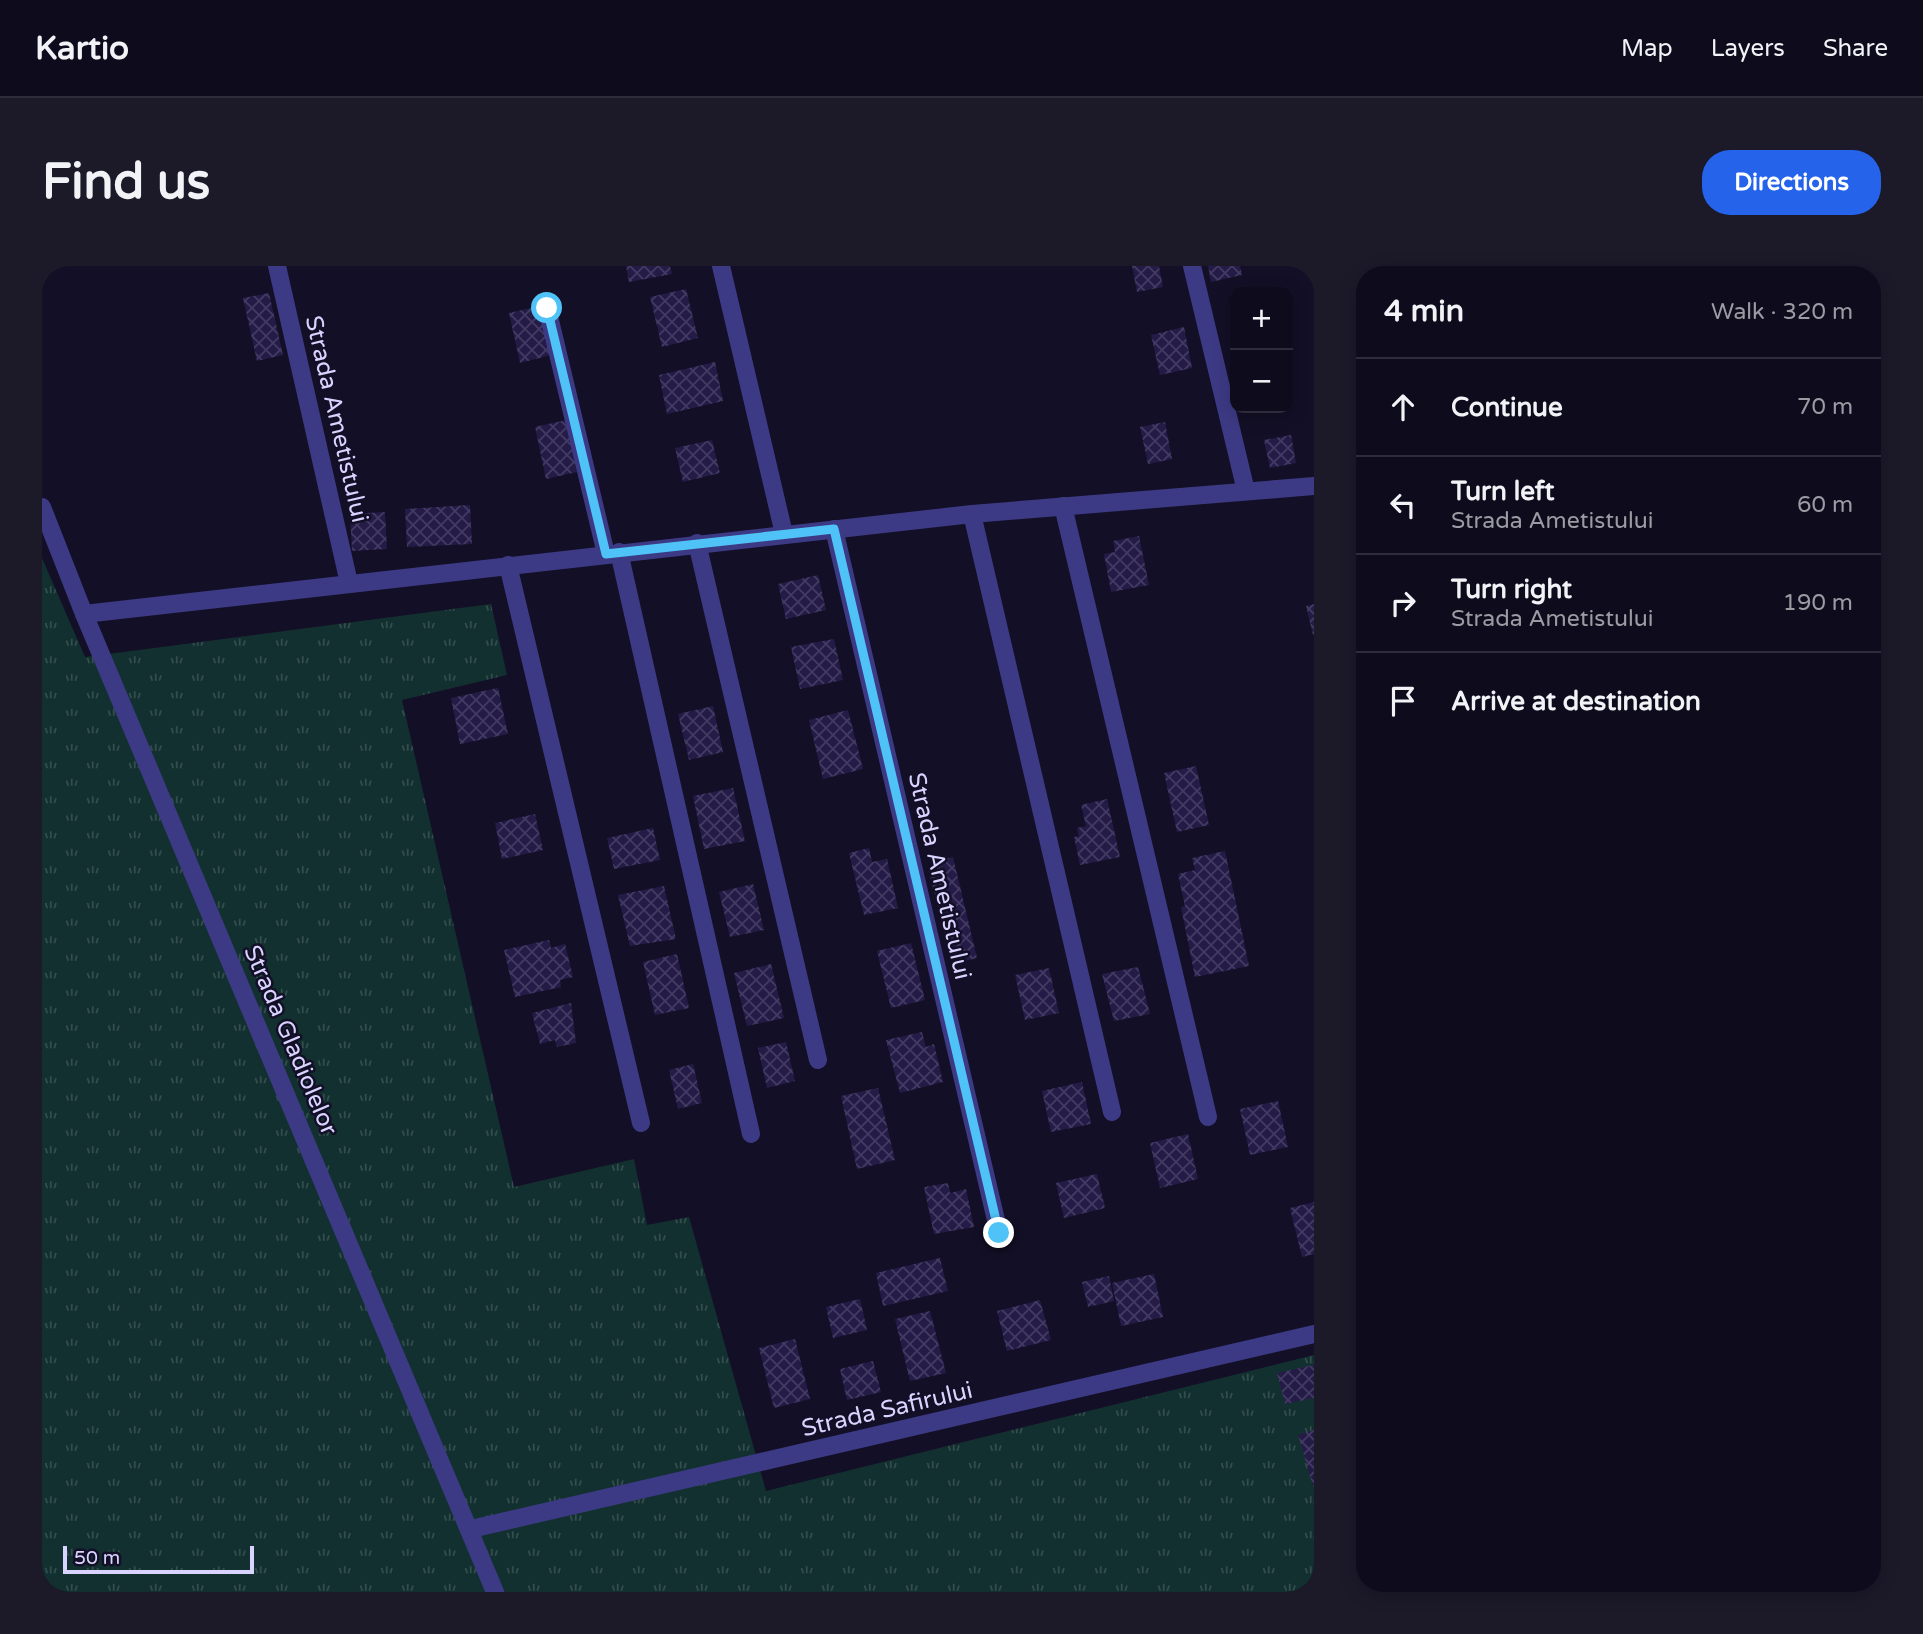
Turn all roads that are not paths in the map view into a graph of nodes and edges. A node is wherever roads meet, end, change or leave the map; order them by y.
1 (277, 266) edge
2 (721, 266) edge
3 (1192, 266) edge
4 (547, 308) dead end
5 (1314, 486) edge
6 (1246, 491) junction
7 (1063, 506) junction
8 (42, 508) edge
9 (972, 514) junction
10 (834, 529) junction
11 (784, 534) junction
12 (697, 544) junction
13 (612, 553) junction
14 (508, 565) junction
15 (349, 583) junction
16 (84, 614) junction
17 (818, 1060) dead end
18 (1112, 1112) dead end
19 (1208, 1117) dead end
20 (640, 1123) dead end
21 (751, 1134) dead end
22 (999, 1233) dead end
23 (1314, 1334) edge
24 (471, 1529) junction
25 (495, 1592) edge

1 - 15 street, Strada Ametistului
2 - 11 street
3 - 6 street
4 - 13 street
5 - 6 street
6 - 7 street
7 - 9 street
7 - 19 street
8 - 16 street, Strada Gladiolelor
9 - 10 street
9 - 18 street
10 - 11 street
10 - 22 street, Strada Ametistului
11 - 12 street
12 - 13 street
12 - 17 street
13 - 14 street
13 - 21 street
14 - 15 street
14 - 20 street
15 - 16 street
16 - 24 street, Strada Gladiolelor
23 - 24 street, Strada Safirului
24 - 25 street, Strada Gladiolelor

